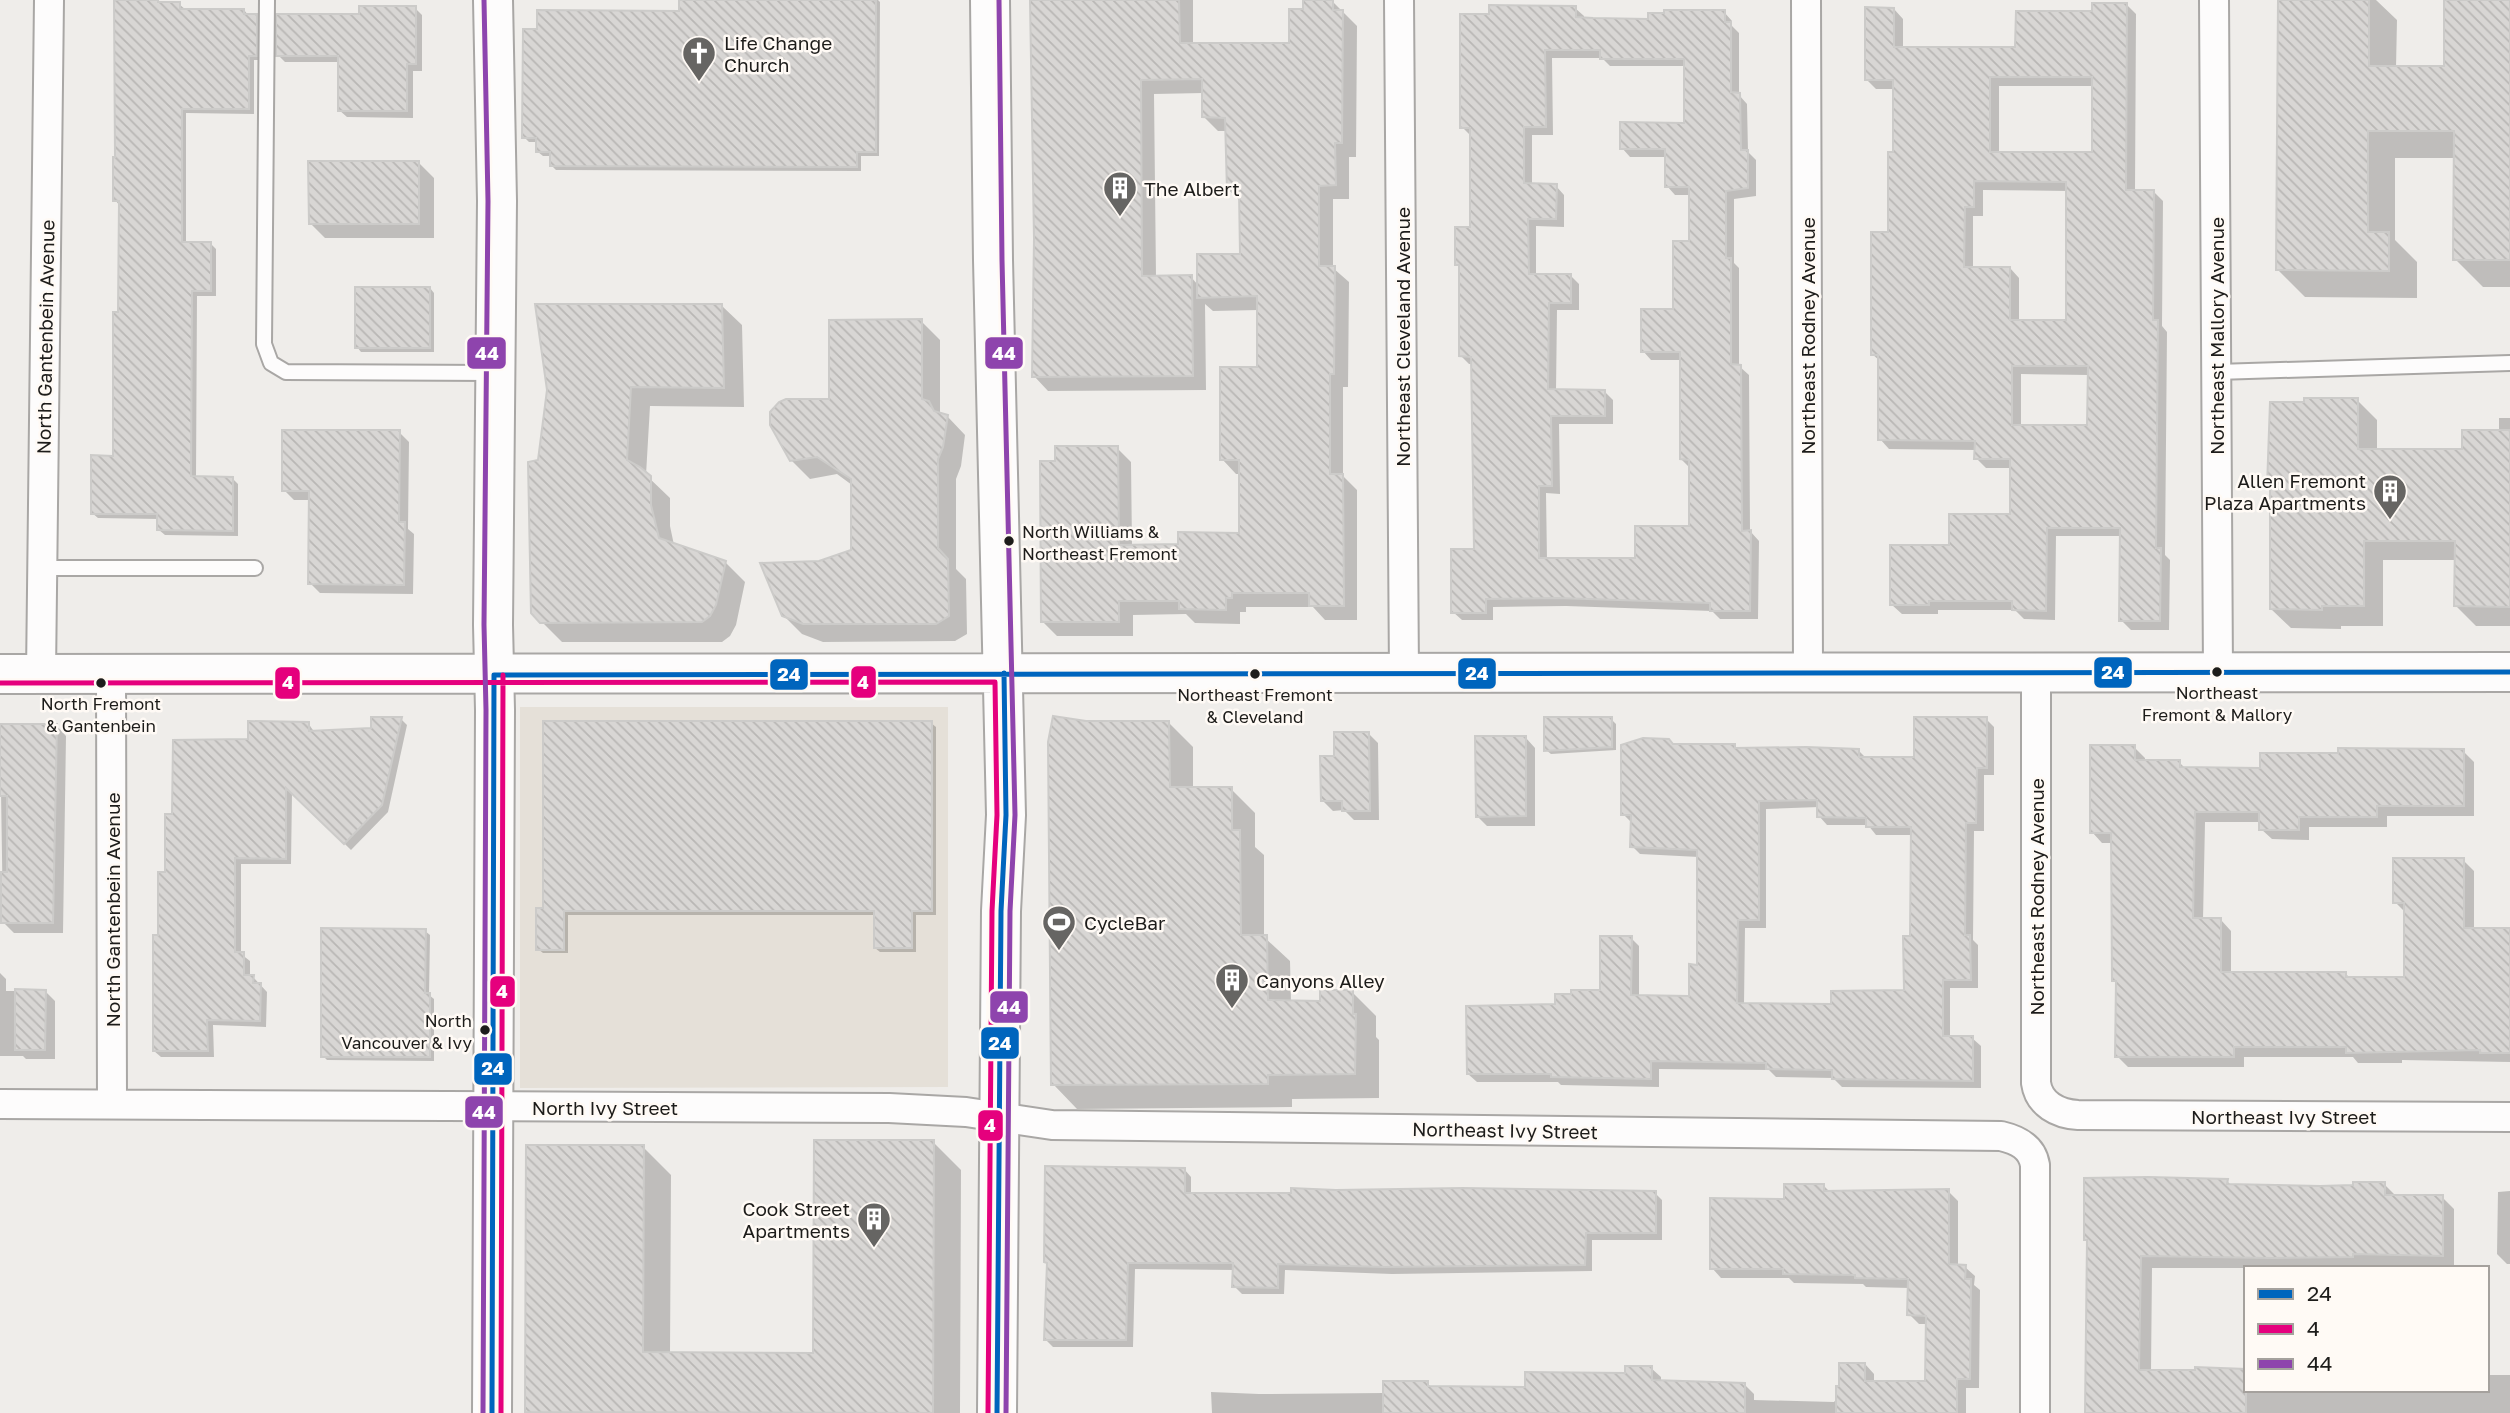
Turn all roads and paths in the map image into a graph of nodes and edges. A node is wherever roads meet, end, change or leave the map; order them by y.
1 (49, 0) edge
2 (267, 0) edge
3 (493, 0) edge
4 (990, 0) edge
5 (1399, 0) edge
6 (1806, 0) edge
7 (2214, 0) edge
8 (2510, 363) edge
9 (2217, 372) junction
10 (495, 373) junction
11 (43, 568) junction
12 (256, 568) dead end
13 (1808, 672) junction
14 (2036, 672) junction
15 (2218, 672) junction
16 (2510, 672) edge
17 (1004, 673) junction
18 (1404, 673) junction
19 (0, 674) edge
20 (41, 674) junction
21 (111, 674) junction
22 (494, 675) junction
23 (0, 1104) edge
24 (112, 1104) junction
25 (493, 1106) junction
26 (2059, 1112) joint
27 (999, 1117) junction
28 (2510, 1117) edge
29 (492, 1413) edge
30 (998, 1413) edge
31 (2035, 1413) edge

1 - 11 street, North Gantenbein Avenue
2 - 10 lane
3 - 10 main road
4 - 17 main road
5 - 18 street, Northeast Cleveland Avenue
6 - 13 street, Northeast Rodney Avenue
7 - 9 street, Northeast Mallory Avenue
8 - 9 lane
9 - 15 street, Northeast Mallory Avenue
10 - 22 main road
11 - 12 lane
11 - 20 street, North Gantenbein Avenue
13 - 14 main road
13 - 18 main road
14 - 15 main road
14 - 26 street, Northeast Rodney Avenue
15 - 16 main road
17 - 18 main road
17 - 22 main road
17 - 27 main road
19 - 20 main road
20 - 21 main road
21 - 22 main road
21 - 24 street, North Gantenbein Avenue
22 - 25 main road
23 - 24 street, North Ivy Street
24 - 25 street, North Ivy Street
25 - 27 street, North Ivy Street
25 - 29 main road
26 - 28 street, Northeast Ivy Street
27 - 30 main road
27 - 31 street, Northeast Ivy Street

